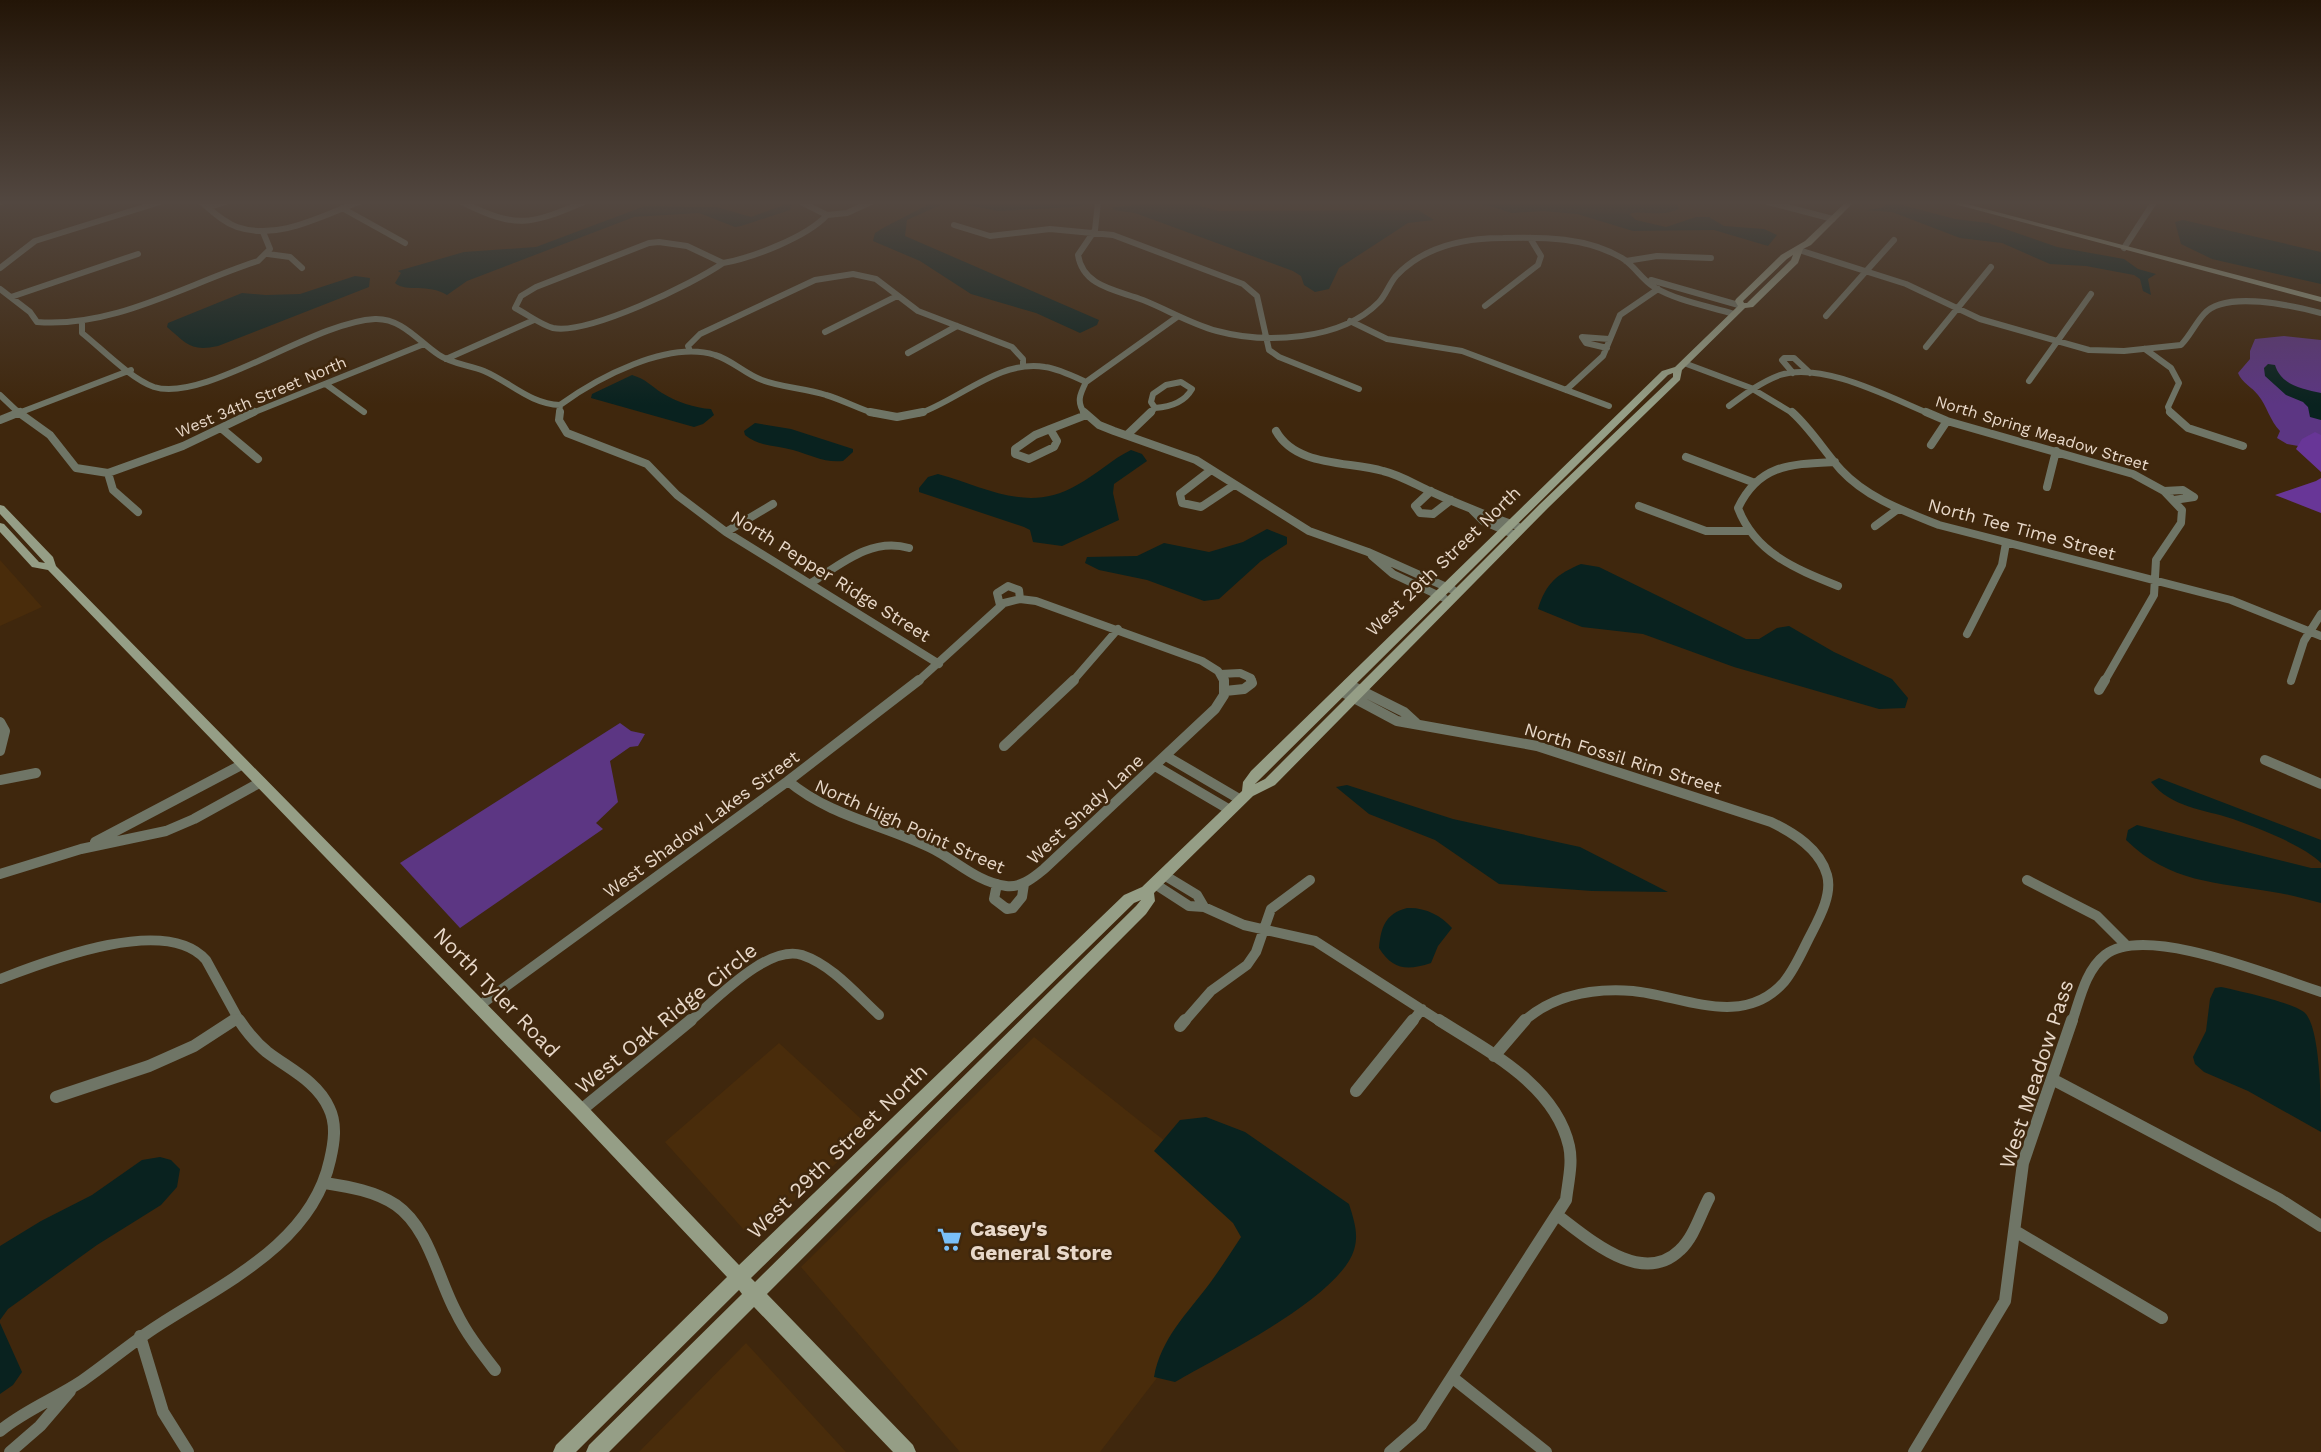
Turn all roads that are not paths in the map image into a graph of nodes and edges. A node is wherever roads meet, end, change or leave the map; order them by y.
1 (91, 270) edge
2 (234, 270) edge
3 (581, 270) edge
4 (712, 270) edge
5 (1081, 270) edge
6 (1203, 270) edge
7 (1407, 270) edge
8 (1532, 270) edge
9 (1636, 270) edge
10 (1786, 270) edge
11 (1863, 270) edge
12 (1989, 270) edge
13 (2206, 270) edge
14 (1867, 271) junction
15 (1646, 278) junction
16 (0, 289) edge
17 (1658, 289) junction
18 (2091, 294) dead end
19 (897, 296) junction
20 (11, 297) junction
21 (2321, 300) edge
22 (1485, 306) dead end
23 (1742, 306) junction
24 (1957, 309) junction
25 (2321, 313) edge
26 (1734, 314) junction
27 (1826, 316) dead end
28 (1177, 317) junction
29 (534, 320) junction
30 (1350, 321) junction
31 (82, 322) junction
32 (957, 326) junction
33 (825, 332) dead end
34 (1266, 336) junction
35 (1609, 339) junction
36 (2057, 342) junction
37 (424, 344) junction
38 (1926, 347) dead end
39 (1607, 348) junction
40 (2145, 349) junction
41 (690, 351) junction
42 (908, 353) dead end
43 (446, 359) junction
44 (1023, 366) junction
45 (1681, 366) junction
46 (128, 368) junction
47 (1793, 373) junction
48 (1810, 373) junction
49 (2029, 381) dead end
50 (1086, 382) junction
51 (327, 385) junction
52 (1359, 389) dead end
53 (1751, 389) junction
54 (1566, 390) junction
55 (0, 395) edge
56 (560, 405) junction
57 (1609, 406) dead end
58 (1729, 406) dead end
59 (1155, 408) junction
60 (16, 411) junction
61 (364, 412) dead end
62 (0, 413) edge
63 (1086, 415) junction
64 (0, 420) edge
65 (1947, 421) junction
66 (221, 429) junction
67 (1050, 429) junction
68 (1276, 431) dead end
69 (1127, 435) junction
70 (1931, 445) dead end
71 (2244, 446) dead end
72 (2056, 452) junction
73 (1686, 457) dead end
74 (258, 458) dead end
75 (1835, 462) junction
76 (1211, 470) junction
77 (108, 473) junction
78 (1755, 483) junction
79 (1234, 485) junction
80 (2047, 487) dead end
81 (1432, 491) junction
82 (2164, 491) junction
83 (1451, 500) junction
84 (2174, 500) junction
85 (773, 504) dead end
86 (1639, 506) dead end
87 (0, 508) edge
88 (1898, 509) junction
89 (138, 512) dead end
90 (0, 526) edge
91 (1875, 526) dead end
92 (1514, 529) junction
93 (1749, 531) junction
94 (726, 532) junction
95 (2006, 543) junction
96 (909, 548) dead end
97 (1368, 552) junction
98 (51, 567) junction
99 (2155, 581) junction
100 (811, 583) junction
101 (1838, 586) dead end
102 (1452, 589) junction
103 (1438, 596) junction
104 (1020, 599) junction
105 (1449, 601) junction
106 (1000, 605) junction
107 (2321, 614) edge
108 (1118, 629) junction
109 (2310, 631) junction
110 (1967, 634) dead end
111 (2321, 636) edge
112 (939, 664) junction
113 (1220, 674) junction
114 (2291, 681) dead end
115 (1345, 687) junction
116 (2099, 690) dead end
117 (1225, 691) junction
118 (1358, 694) junction
119 (1388, 704) junction
120 (1380, 712) junction
121 (0, 722) edge
122 (1418, 724) junction
123 (1004, 746) dead end
124 (0, 751) edge
125 (1166, 756) junction
126 (2265, 760) dead end
127 (243, 764) junction
128 (1155, 766) junction
129 (36, 773) dead end
130 (0, 780) edge
131 (788, 781) junction
132 (261, 782) junction
133 (2321, 784) edge
134 (1244, 796) junction
135 (1230, 810) junction
136 (80, 849) junction
137 (0, 874) edge
138 (1310, 880) dead end
139 (2026, 880) dead end
140 (1155, 883) junction
141 (997, 884) junction
142 (1024, 884) junction
143 (1262, 931) junction
144 (2125, 944) junction
145 (0, 979) edge
146 (2321, 992) edge
147 (479, 1006) junction
148 (1422, 1009) junction
149 (879, 1016) dead end
150 (237, 1018) junction
151 (1180, 1026) dead end
152 (1494, 1056) junction
153 (950, 1073) junction
154 (2052, 1079) junction
155 (964, 1084) junction
156 (1356, 1090) dead end
157 (56, 1097) dead end
158 (580, 1111) junction
159 (325, 1182) junction
160 (1709, 1198) dead end
161 (1556, 1215) junction
162 (2321, 1226) edge
163 (2015, 1231) junction
164 (739, 1278) junction
165 (754, 1295) junction
166 (2162, 1318) dead end
167 (140, 1336) junction
168 (495, 1370) dead end
169 (1453, 1378) junction
170 (72, 1387) junction
171 (0, 1431) edge
172 (10, 1452) edge
173 (188, 1452) edge
174 (563, 1452) edge
175 (596, 1452) edge
176 (906, 1452) edge
177 (1390, 1452) edge
178 (1546, 1452) edge
179 (1914, 1452) edge

1 - 20 street
2 - 31 street
3 - 29 street
4 - 29 street
5 - 28 street
6 - 34 street
7 - 30 street
8 - 22 street
9 - 15 street
10 - 23 main road, West 29th Street North
11 - 14 street
12 - 24 street
13 - 21 main road
14 - 24 street
14 - 27 street
15 - 17 street
15 - 23 street
16 - 20 street
17 - 26 street
17 - 35 street
18 - 36 street
19 - 32 street
19 - 33 street
19 - 41 street
20 - 31 street
23 - 26 main road, West 29th Street North
24 - 36 street
24 - 38 street
25 - 40 street
26 - 45 main road, West 29th Street North
28 - 34 street
28 - 50 street
29 - 43 street
30 - 34 street
30 - 54 street
31 - 46 street
32 - 42 street
32 - 44 street
34 - 52 street
35 - 39 street
35 - 39 street
36 - 40 street
36 - 49 street
37 - 43 street
37 - 46 street
37 - 51 street, West 34th Street North
39 - 54 street
40 - 71 street
41 - 44 street
41 - 56 street
43 - 56 street
44 - 50 street
45 - 53 street, North Tee Time Street
45 - 92 main road, West 29th Street North
46 - 60 street
47 - 48 street, North Spring Meadow Street
47 - 48 street
47 - 53 street, North Spring Meadow Street
48 - 65 street, North Spring Meadow Street
50 - 63 street
51 - 61 street
51 - 66 street, West 34th Street North
53 - 58 street, North Spring Meadow Street
53 - 75 street, North Tee Time Street
54 - 57 street
55 - 60 street
56 - 94 street, North Pepper Ridge Street
59 - 59 street
59 - 69 street
60 - 62 street
60 - 64 street
60 - 77 street
63 - 67 street
63 - 69 street
65 - 70 street
65 - 72 street, North Spring Meadow Street
66 - 74 street
66 - 77 street, West 34th Street North
67 - 67 street
68 - 81 street
69 - 76 street
72 - 80 street
72 - 82 street, North Spring Meadow Street
73 - 78 street
75 - 78 street
75 - 88 street, North Tee Time Street
76 - 79 street
76 - 79 street
77 - 89 street
78 - 93 street
79 - 97 street
81 - 83 street
81 - 83 street
82 - 84 street
82 - 84 street
83 - 92 street
84 - 99 street
85 - 94 street
86 - 93 street
87 - 98 main road, North Tyler Road
88 - 91 street
88 - 95 street, North Tee Time Street
90 - 98 main road, North Tyler Road
92 - 102 main road, West 29th Street North
93 - 101 street
94 - 100 street, North Pepper Ridge Street
95 - 99 street, North Tee Time Street
95 - 110 street
96 - 100 street
97 - 102 street
97 - 103 street
98 - 127 main road, North Tyler Road
99 - 109 street, North Tee Time Street
99 - 116 street
100 - 112 street, North Pepper Ridge Street
102 - 103 main road, West 29th Street North
102 - 105 main road, West 29th Street North
103 - 105 street
103 - 115 main road, West 29th Street North
104 - 106 street, North Pepper Ridge Street
104 - 106 street
104 - 108 street
105 - 118 main road, West 29th Street North
106 - 112 street, North Pepper Ridge Street
107 - 109 street
108 - 113 street
108 - 123 street
109 - 111 street, North Tee Time Street
109 - 114 street
112 - 131 street, West Shadow Lakes Street
113 - 117 street
113 - 117 street
115 - 118 street, North Fossil Rim Street
115 - 134 main road, West 29th Street North
117 - 125 street
118 - 119 street, North Fossil Rim Street
118 - 120 street, North Fossil Rim Street
118 - 134 main road, West 29th Street North
119 - 120 street
119 - 122 street, North Fossil Rim Street
120 - 122 street, North Fossil Rim Street
121 - 124 street
122 - 152 street, North Fossil Rim Street
125 - 128 street, West Shady Lane
125 - 134 street
126 - 133 street
127 - 132 main road, North Tyler Road
127 - 136 street
128 - 135 street
128 - 142 street, West Shady Lane
129 - 130 street
131 - 141 street, North High Point Street
131 - 147 street, West Shadow Lakes Street
132 - 136 street
132 - 147 main road, North Tyler Road
134 - 135 main road, West 29th Street North
135 - 140 main road, West 29th Street North
136 - 137 street
138 - 143 street
139 - 144 street
140 - 143 street
140 - 153 main road, West 29th Street North
140 - 155 main road, West 29th Street North
141 - 142 street, North High Point Street
141 - 142 street, West Shady Lane
143 - 148 street
143 - 151 street
144 - 146 street
144 - 154 street, West Meadow Pass
145 - 150 street
147 - 158 main road, North Tyler Road
148 - 152 street
148 - 156 street
149 - 158 street, West Oak Ridge Circle
150 - 157 street
150 - 159 street
152 - 161 street
153 - 155 main road
153 - 164 main road, West 29th Street North
154 - 162 street
154 - 163 street, West Meadow Pass
155 - 165 main road, West 29th Street North
158 - 164 main road, North Tyler Road
159 - 167 street
159 - 168 street
160 - 161 street
161 - 169 street
163 - 166 street
163 - 179 street, West Meadow Pass
164 - 165 main road, North Tyler Road
164 - 174 main road, West 29th Street North
165 - 175 main road, West 29th Street North
165 - 176 main road, North Tyler Road
167 - 170 street
167 - 173 street
169 - 177 street
169 - 178 street
170 - 171 street
170 - 172 street

